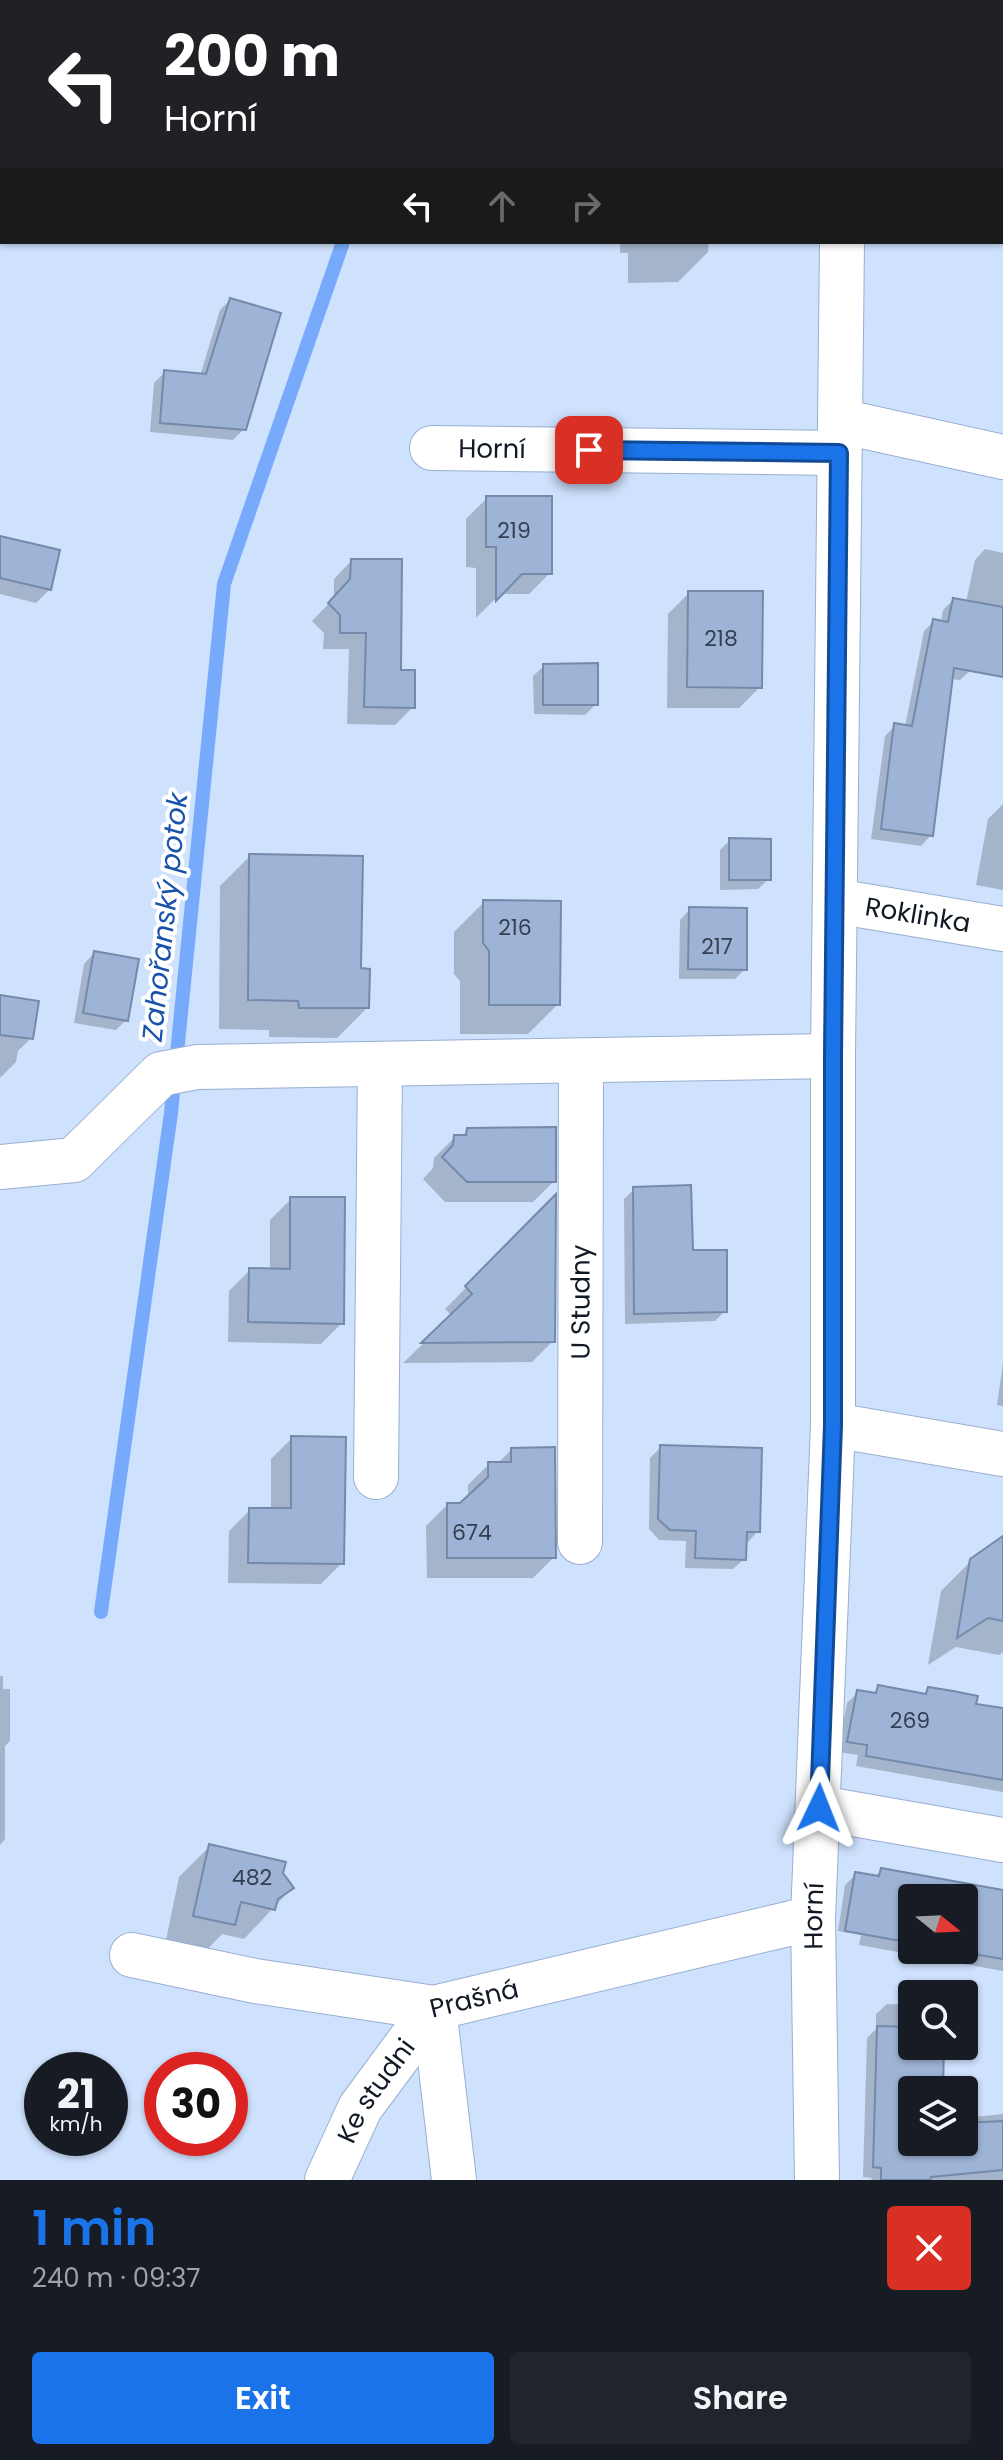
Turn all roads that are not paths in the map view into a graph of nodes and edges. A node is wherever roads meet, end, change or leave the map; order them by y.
1 (842, 244) edge
2 (839, 437) junction
3 (432, 448) dead end
4 (1003, 457) edge
5 (835, 901) junction
6 (1003, 929) edge
7 (833, 1056) junction
8 (581, 1061) junction
9 (380, 1064) junction
10 (0, 1167) edge
11 (833, 1425) junction
12 (1003, 1454) edge
13 (376, 1477) dead end
14 (580, 1542) dead end
15 (819, 1808) junction
16 (1003, 1840) edge
17 (813, 1918) junction
18 (132, 1955) dead end
19 (434, 2008) junction
20 (327, 2180) edge
21 (454, 2180) edge
22 (817, 2180) edge

1 - 2 street, Horní
2 - 3 street, Horní
2 - 4 street, Horní
2 - 5 street, Horní
5 - 6 street, Roklinka
5 - 7 street, Horní
7 - 8 street
7 - 11 street, Horní
8 - 9 street
8 - 14 street, U Studny
9 - 10 street
9 - 13 street
11 - 12 street
11 - 15 street, Horní
15 - 16 street
15 - 17 street, Horní
17 - 19 street, Prašná
17 - 22 street, Horní
18 - 19 street, Prašná
19 - 20 street, Ke studni
19 - 21 street

